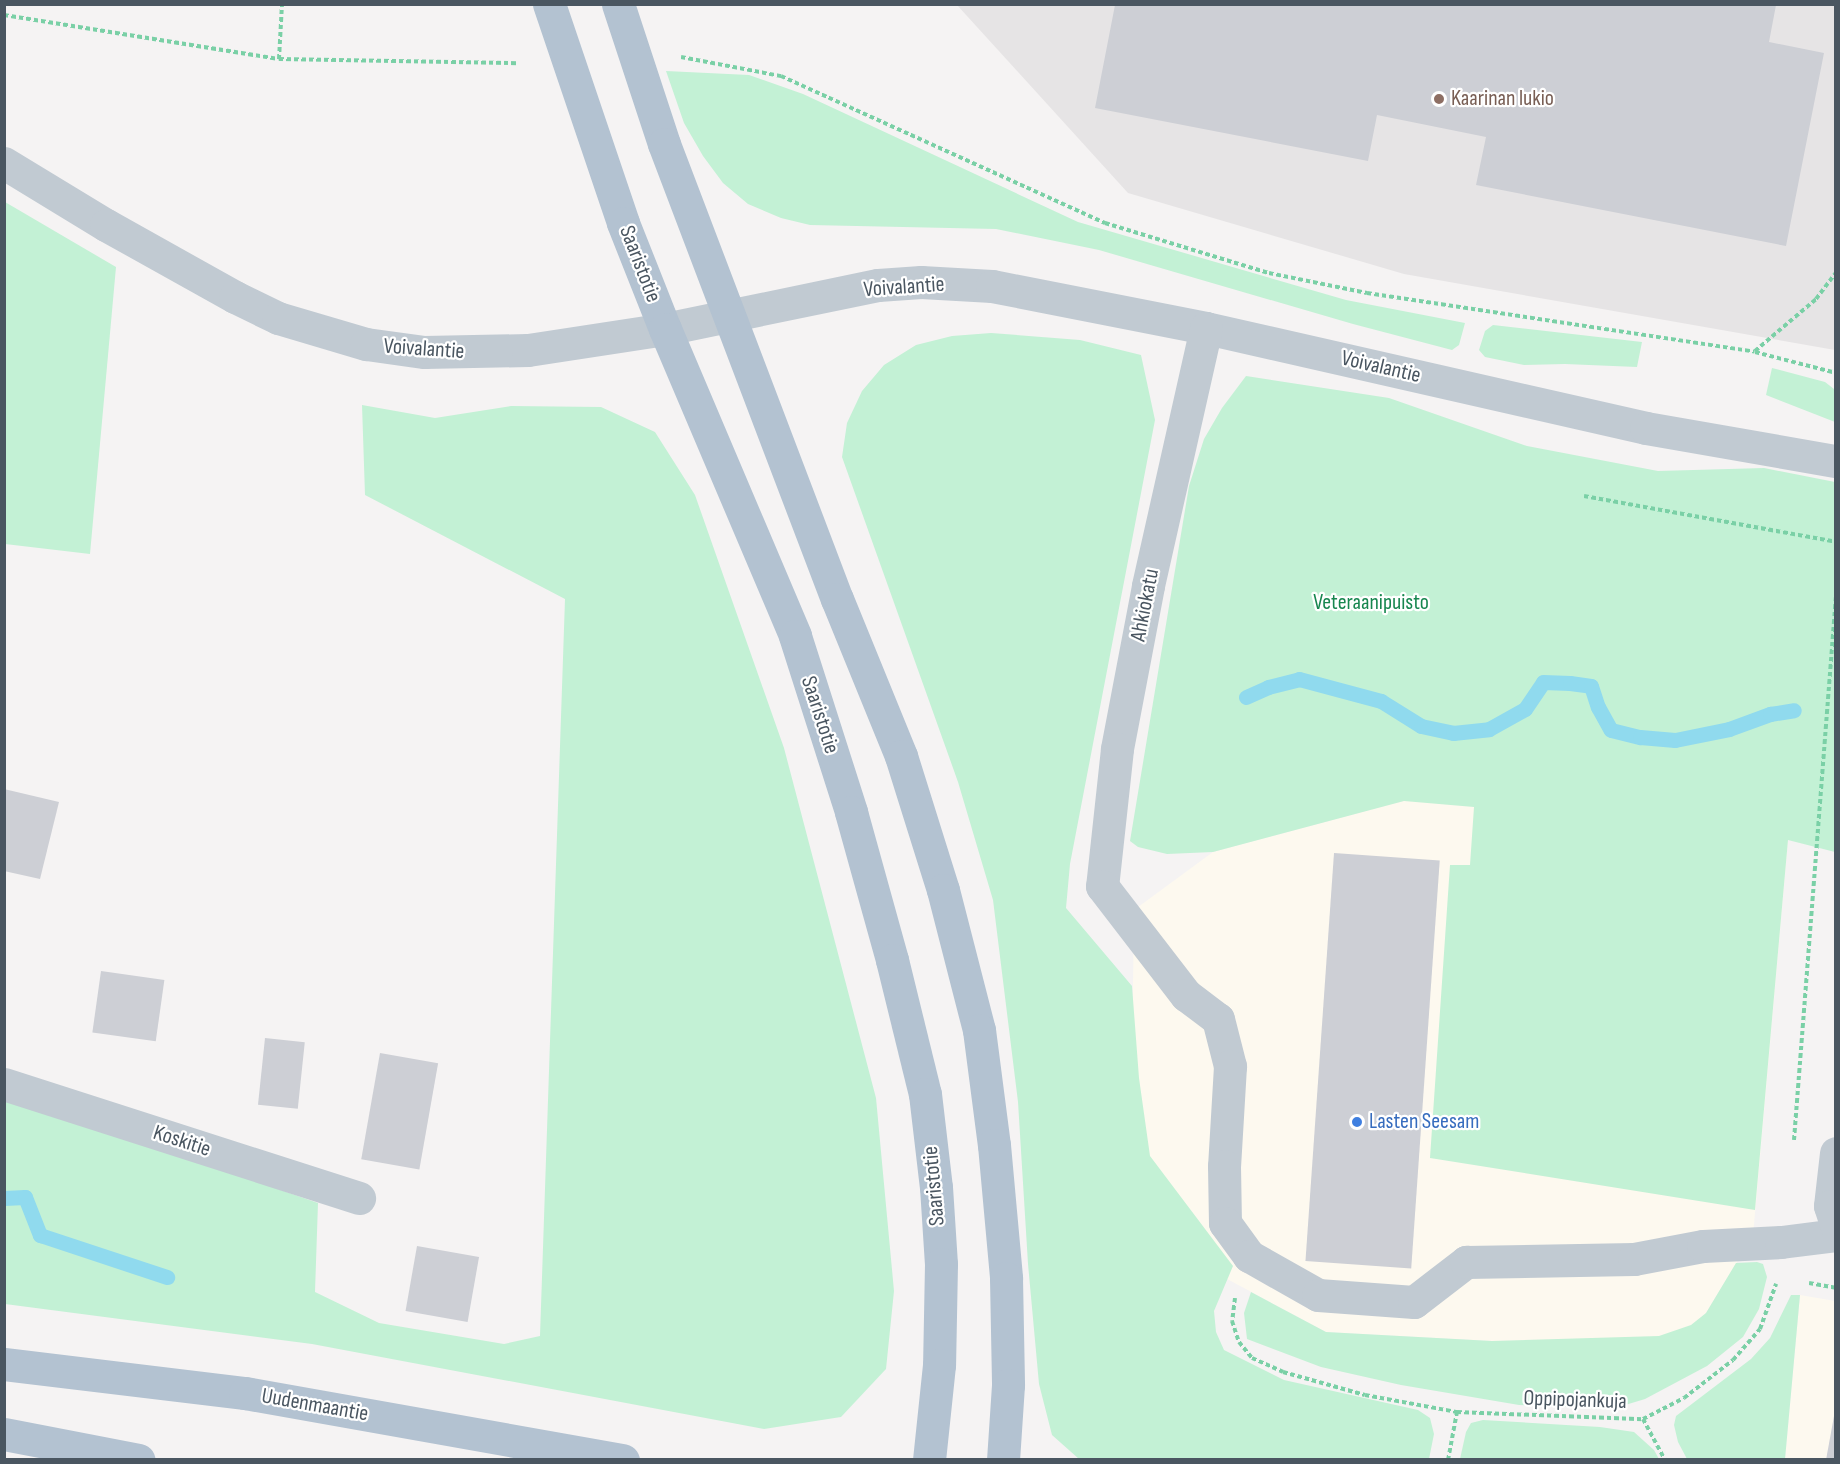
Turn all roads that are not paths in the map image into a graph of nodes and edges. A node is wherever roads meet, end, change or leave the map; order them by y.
1 (549, 4) edge
2 (618, 4) edge
3 (4, 163) edge
4 (730, 315) junction
5 (665, 328) junction
6 (1206, 328) junction
7 (1836, 461) edge
8 (4, 1084) edge
9 (1836, 1153) edge
10 (359, 1198) dead end
11 (1836, 1226) edge
12 (1836, 1235) edge
13 (4, 1364) edge
14 (4, 1434) edge
15 (139, 1460) edge
16 (623, 1460) edge
17 (929, 1460) edge
18 (1003, 1460) edge

1 - 5 main road, Saaristotie
2 - 4 main road
3 - 5 street, Voivalantie
4 - 5 street, Voivalantie
4 - 6 street, Voivalantie
4 - 18 main road
5 - 17 main road, Saaristotie
6 - 7 street, Voivalantie
6 - 12 street, Ahkiokatu
8 - 10 street, Koskitie
9 - 11 street
13 - 16 main road, Uudenmaantie
14 - 15 main road

